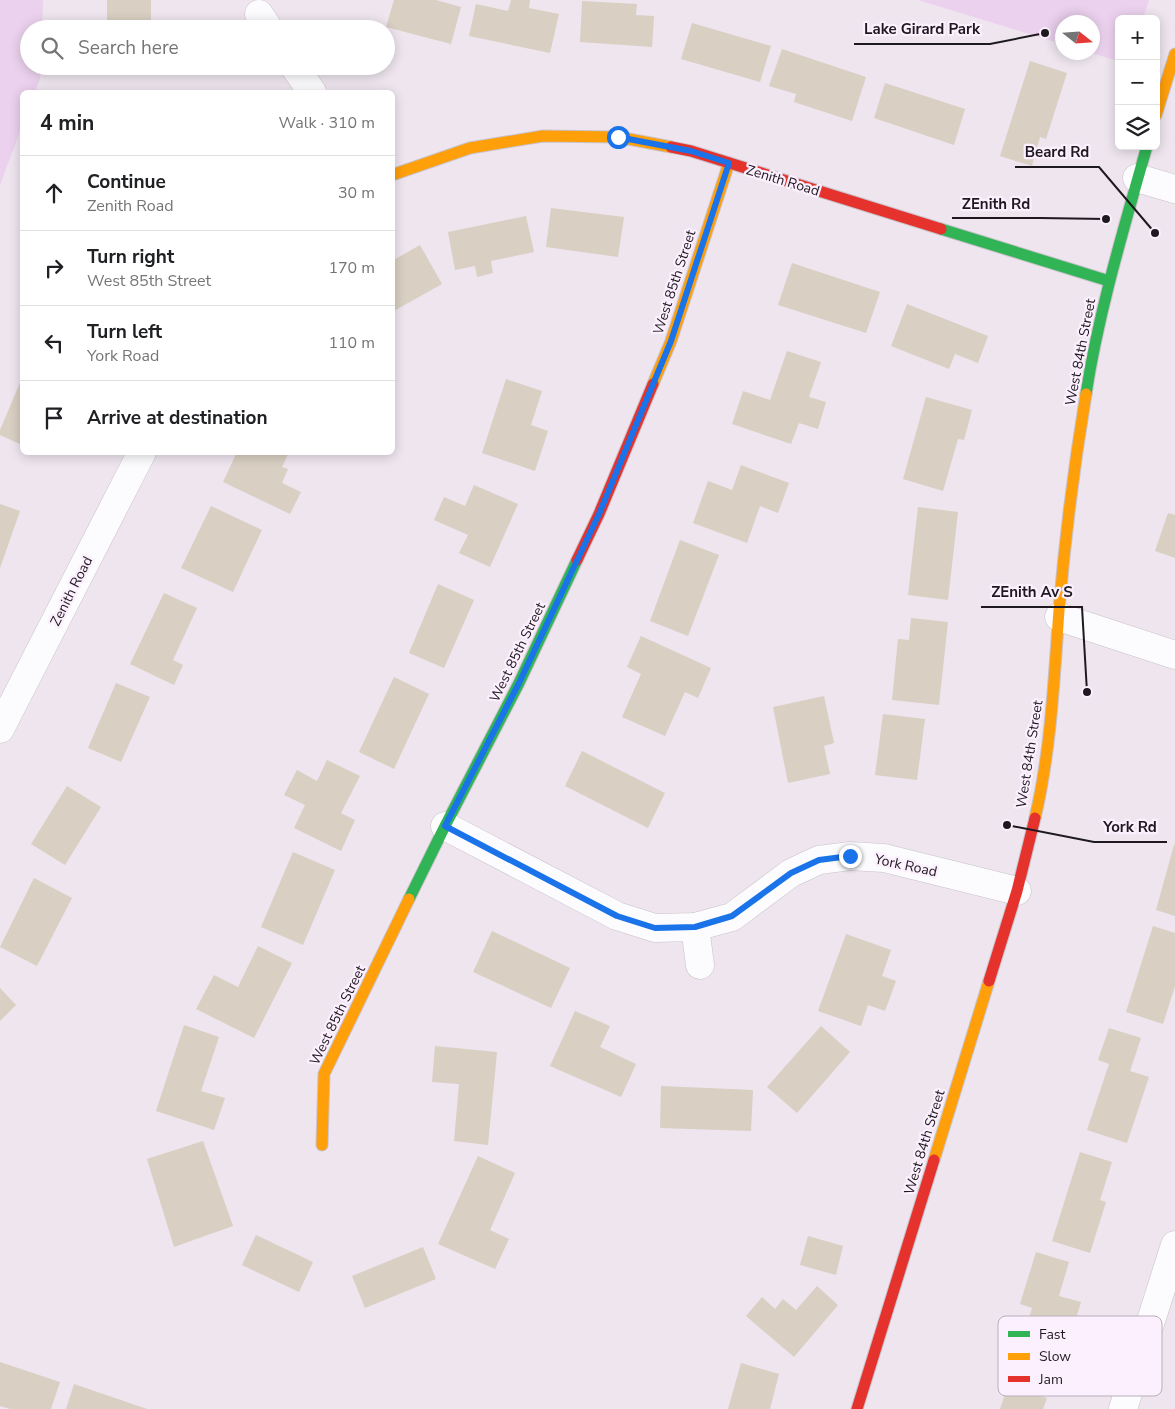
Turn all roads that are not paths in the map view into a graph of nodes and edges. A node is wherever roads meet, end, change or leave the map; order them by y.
1 (1175, 54) edge
2 (300, 75) edge
3 (311, 90) edge
4 (1159, 105) edge
5 (1146, 150) edge
6 (729, 163) junction
7 (395, 174) edge
8 (1137, 178) junction
9 (1175, 189) edge
10 (1109, 282) junction
11 (140, 455) edge
12 (1059, 617) junction
13 (1175, 655) edge
14 (10, 686) edge
15 (0, 729) edge
16 (445, 826) junction
17 (1017, 891) junction
18 (695, 927) junction
19 (700, 966) dead end
20 (322, 1145) dead end
21 (1175, 1244) edge
22 (1152, 1316) edge
23 (1127, 1396) edge
24 (857, 1409) edge
25 (1123, 1409) edge

1 - 4 street
2 - 3 street
5 - 8 street, West 84th Street
6 - 7 street, Zenith Road
6 - 10 street, Zenith Road
6 - 16 street, West 85th Street
8 - 9 street
8 - 10 street, West 84th Street
10 - 12 street, West 84th Street
11 - 14 street, Zenith Road
12 - 13 street
12 - 17 street, West 84th Street
14 - 15 street, Zenith Road
16 - 18 street, York Road
16 - 20 street, West 85th Street
17 - 18 street, York Road
17 - 24 street, West 84th Street
18 - 19 street
21 - 22 street
23 - 25 street

